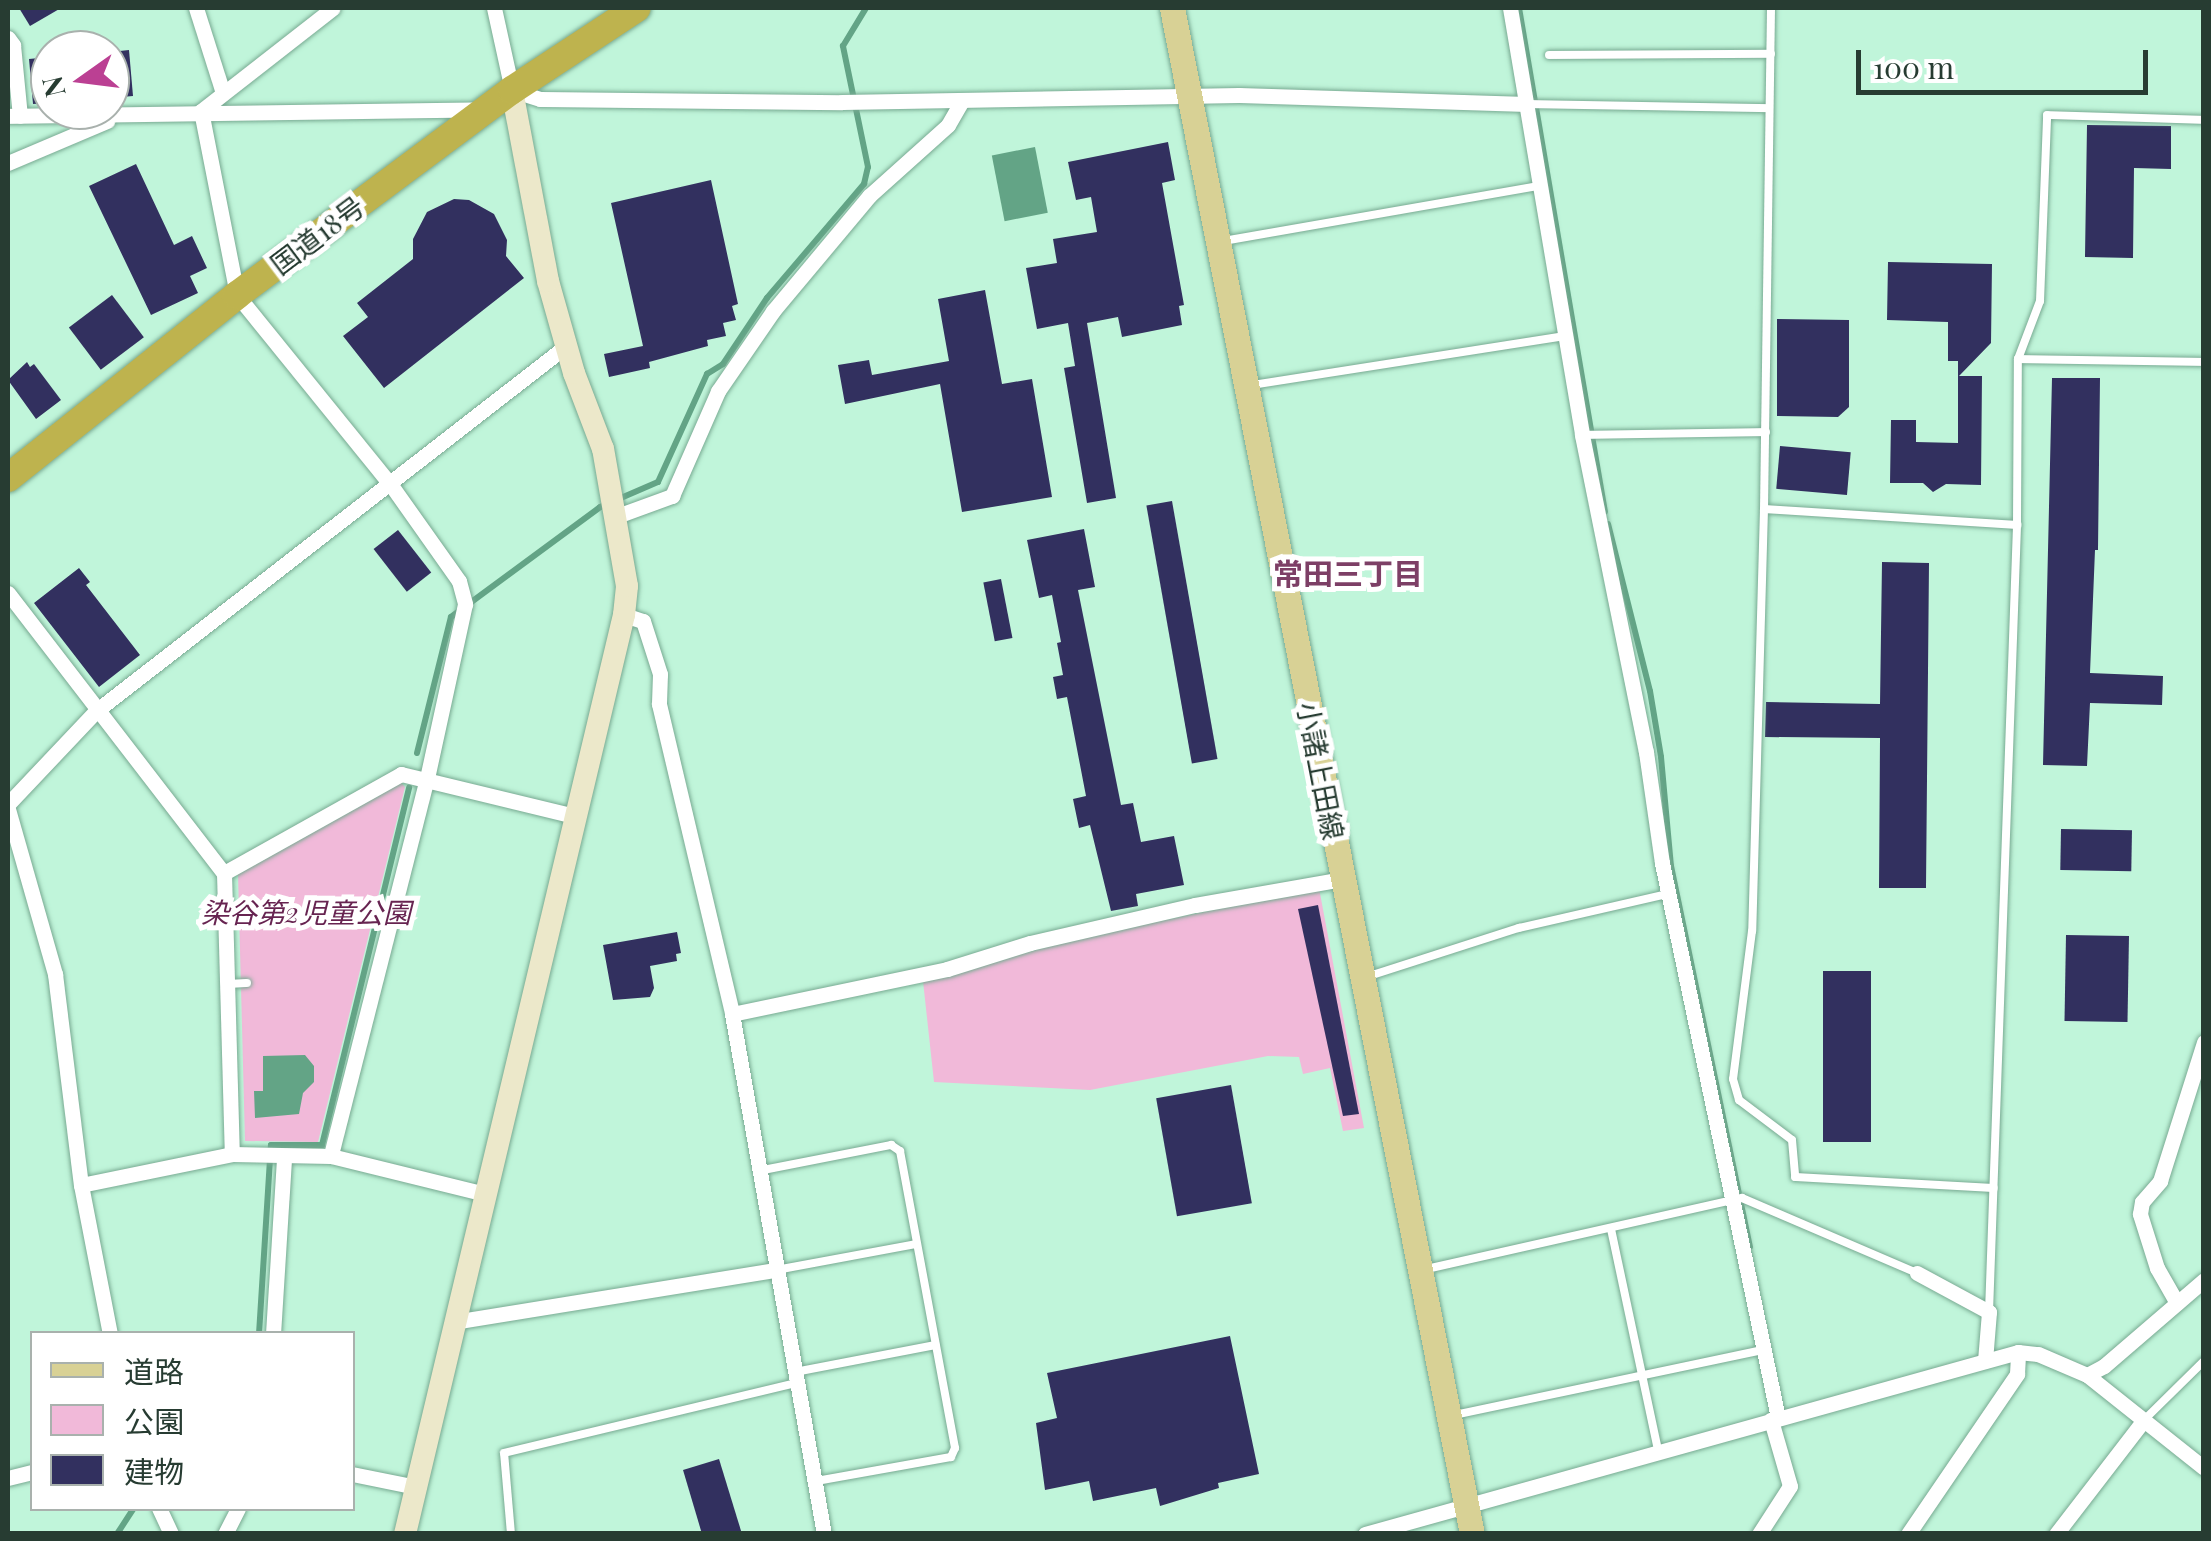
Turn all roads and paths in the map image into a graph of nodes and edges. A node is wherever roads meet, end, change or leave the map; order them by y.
1 (196, 8) edge
2 (333, 8) edge
3 (494, 8) edge
4 (637, 8) edge
5 (1172, 8) edge
6 (1510, 8) edge
7 (1770, 8) edge
8 (8, 38) edge
9 (1771, 54) junction
10 (1549, 55) dead end
11 (512, 90) junction
12 (223, 93) junction
13 (1189, 98) junction
14 (962, 100) junction
15 (1533, 104) junction
16 (1769, 108) junction
17 (486, 109) junction
18 (201, 111) junction
19 (14, 116) edge
20 (130, 117) edge
21 (2204, 120) edge
22 (87, 130) edge
23 (8, 163) edge
24 (1540, 186) junction
25 (1218, 242) junction
26 (237, 296) junction
27 (1566, 335) junction
28 (566, 346) junction
29 (2018, 359) junction
30 (2204, 362) edge
31 (1248, 386) junction
32 (1766, 432) junction
33 (1587, 435) junction
34 (8, 478) edge
35 (391, 485) junction
36 (615, 506) junction
37 (1764, 509) junction
38 (2018, 525) junction
39 (8, 593) edge
40 (624, 615) junction
41 (96, 711) junction
42 (428, 778) junction
43 (8, 806) edge
44 (575, 816) junction
45 (224, 873) junction
46 (1342, 879) junction
47 (1668, 894) junction
48 (1361, 978) junction
49 (248, 983) dead end
50 (227, 984) junction
51 (732, 1014) junction
52 (2204, 1042) edge
53 (232, 1154) junction
54 (331, 1156) junction
55 (284, 1158) junction
56 (758, 1171) junction
57 (81, 1185) junction
58 (1994, 1188) junction
59 (486, 1194) junction
60 (1738, 1199) junction
61 (1612, 1229) junction
62 (916, 1244) junction
63 (776, 1270) junction
64 (1418, 1271) junction
65 (1917, 1273) joint
66 (2204, 1280) edge
67 (2177, 1303) junction
68 (1989, 1312) junction
69 (454, 1322) junction
70 (109, 1331) edge
71 (273, 1331) edge
72 (936, 1344) junction
73 (1762, 1350) junction
74 (2018, 1352) junction
75 (1985, 1361) junction
76 (2204, 1361) edge
77 (2087, 1376) junction
78 (796, 1378) junction
79 (1640, 1379) junction
80 (1448, 1416) junction
81 (1774, 1419) junction
82 (2143, 1420) junction
83 (1658, 1451) junction
84 (2204, 1468) edge
85 (355, 1475) edge
86 (814, 1481) junction
87 (416, 1486) junction
88 (1466, 1505) junction
89 (160, 1511) edge
90 (236, 1511) edge
91 (171, 1534) edge
92 (225, 1534) edge
93 (405, 1534) edge
94 (512, 1534) edge
95 (824, 1534) edge
96 (1365, 1534) edge
97 (1472, 1534) edge
98 (1759, 1534) edge
99 (1908, 1534) edge
100 (2056, 1534) edge

1 - 12 street
2 - 12 street
3 - 11 street
4 - 11 highway, 国道18号
5 - 13 main road, 小諸上田線
6 - 15 street
7 - 9 lane
8 - 19 street
9 - 10 lane
9 - 16 lane
11 - 14 street
11 - 17 highway, 国道18号
11 - 28 street
12 - 18 street
13 - 14 street
13 - 15 street
13 - 25 main road, 小諸上田線
14 - 36 street
15 - 16 lane
15 - 24 street
16 - 32 lane
17 - 18 street
17 - 26 highway, 国道18号
18 - 20 street
18 - 26 street
21 - 29 lane
22 - 23 street
24 - 25 lane
24 - 27 street
25 - 31 main road, 小諸上田線
26 - 34 highway, 国道18号
26 - 35 street
27 - 31 lane
27 - 33 street
28 - 35 street
28 - 36 street
29 - 30 lane
29 - 38 lane
31 - 46 main road, 小諸上田線
32 - 33 lane
32 - 37 lane
33 - 47 street
35 - 41 street
35 - 42 street
36 - 40 street
37 - 38 lane
37 - 58 lane
38 - 58 lane
39 - 41 street
40 - 44 street
40 - 51 street
41 - 43 street
41 - 45 street
42 - 44 street
42 - 45 street
42 - 54 street
43 - 57 street
44 - 59 street
45 - 50 street
46 - 48 main road, 小諸上田線
46 - 51 street
47 - 48 lane
47 - 60 street
48 - 64 main road, 小諸上田線
49 - 50 lane
50 - 53 street
51 - 56 street
52 - 67 street
53 - 55 street
53 - 57 street
54 - 55 street
54 - 59 street
55 - 71 street
56 - 62 lane
56 - 63 street
57 - 70 street
58 - 68 lane
59 - 69 street
60 - 61 lane
60 - 65 lane
60 - 73 street
61 - 64 lane
61 - 79 lane
62 - 63 lane
62 - 72 lane
63 - 69 street
63 - 78 street
64 - 80 main road, 小諸上田線
65 - 68 street
66 - 67 street
67 - 77 street
68 - 75 street
69 - 87 street
72 - 78 lane
72 - 86 lane
73 - 79 lane
73 - 81 street
74 - 75 street
74 - 77 street
74 - 99 street
75 - 81 street
76 - 82 lane
77 - 82 street
78 - 86 street
78 - 94 lane
79 - 80 lane
79 - 83 lane
80 - 88 main road, 小諸上田線
81 - 83 street
81 - 98 street
82 - 84 street
82 - 100 street
83 - 88 street
85 - 87 street
86 - 95 street
87 - 93 street
88 - 96 street
88 - 97 main road, 小諸上田線
89 - 91 street
90 - 92 street

